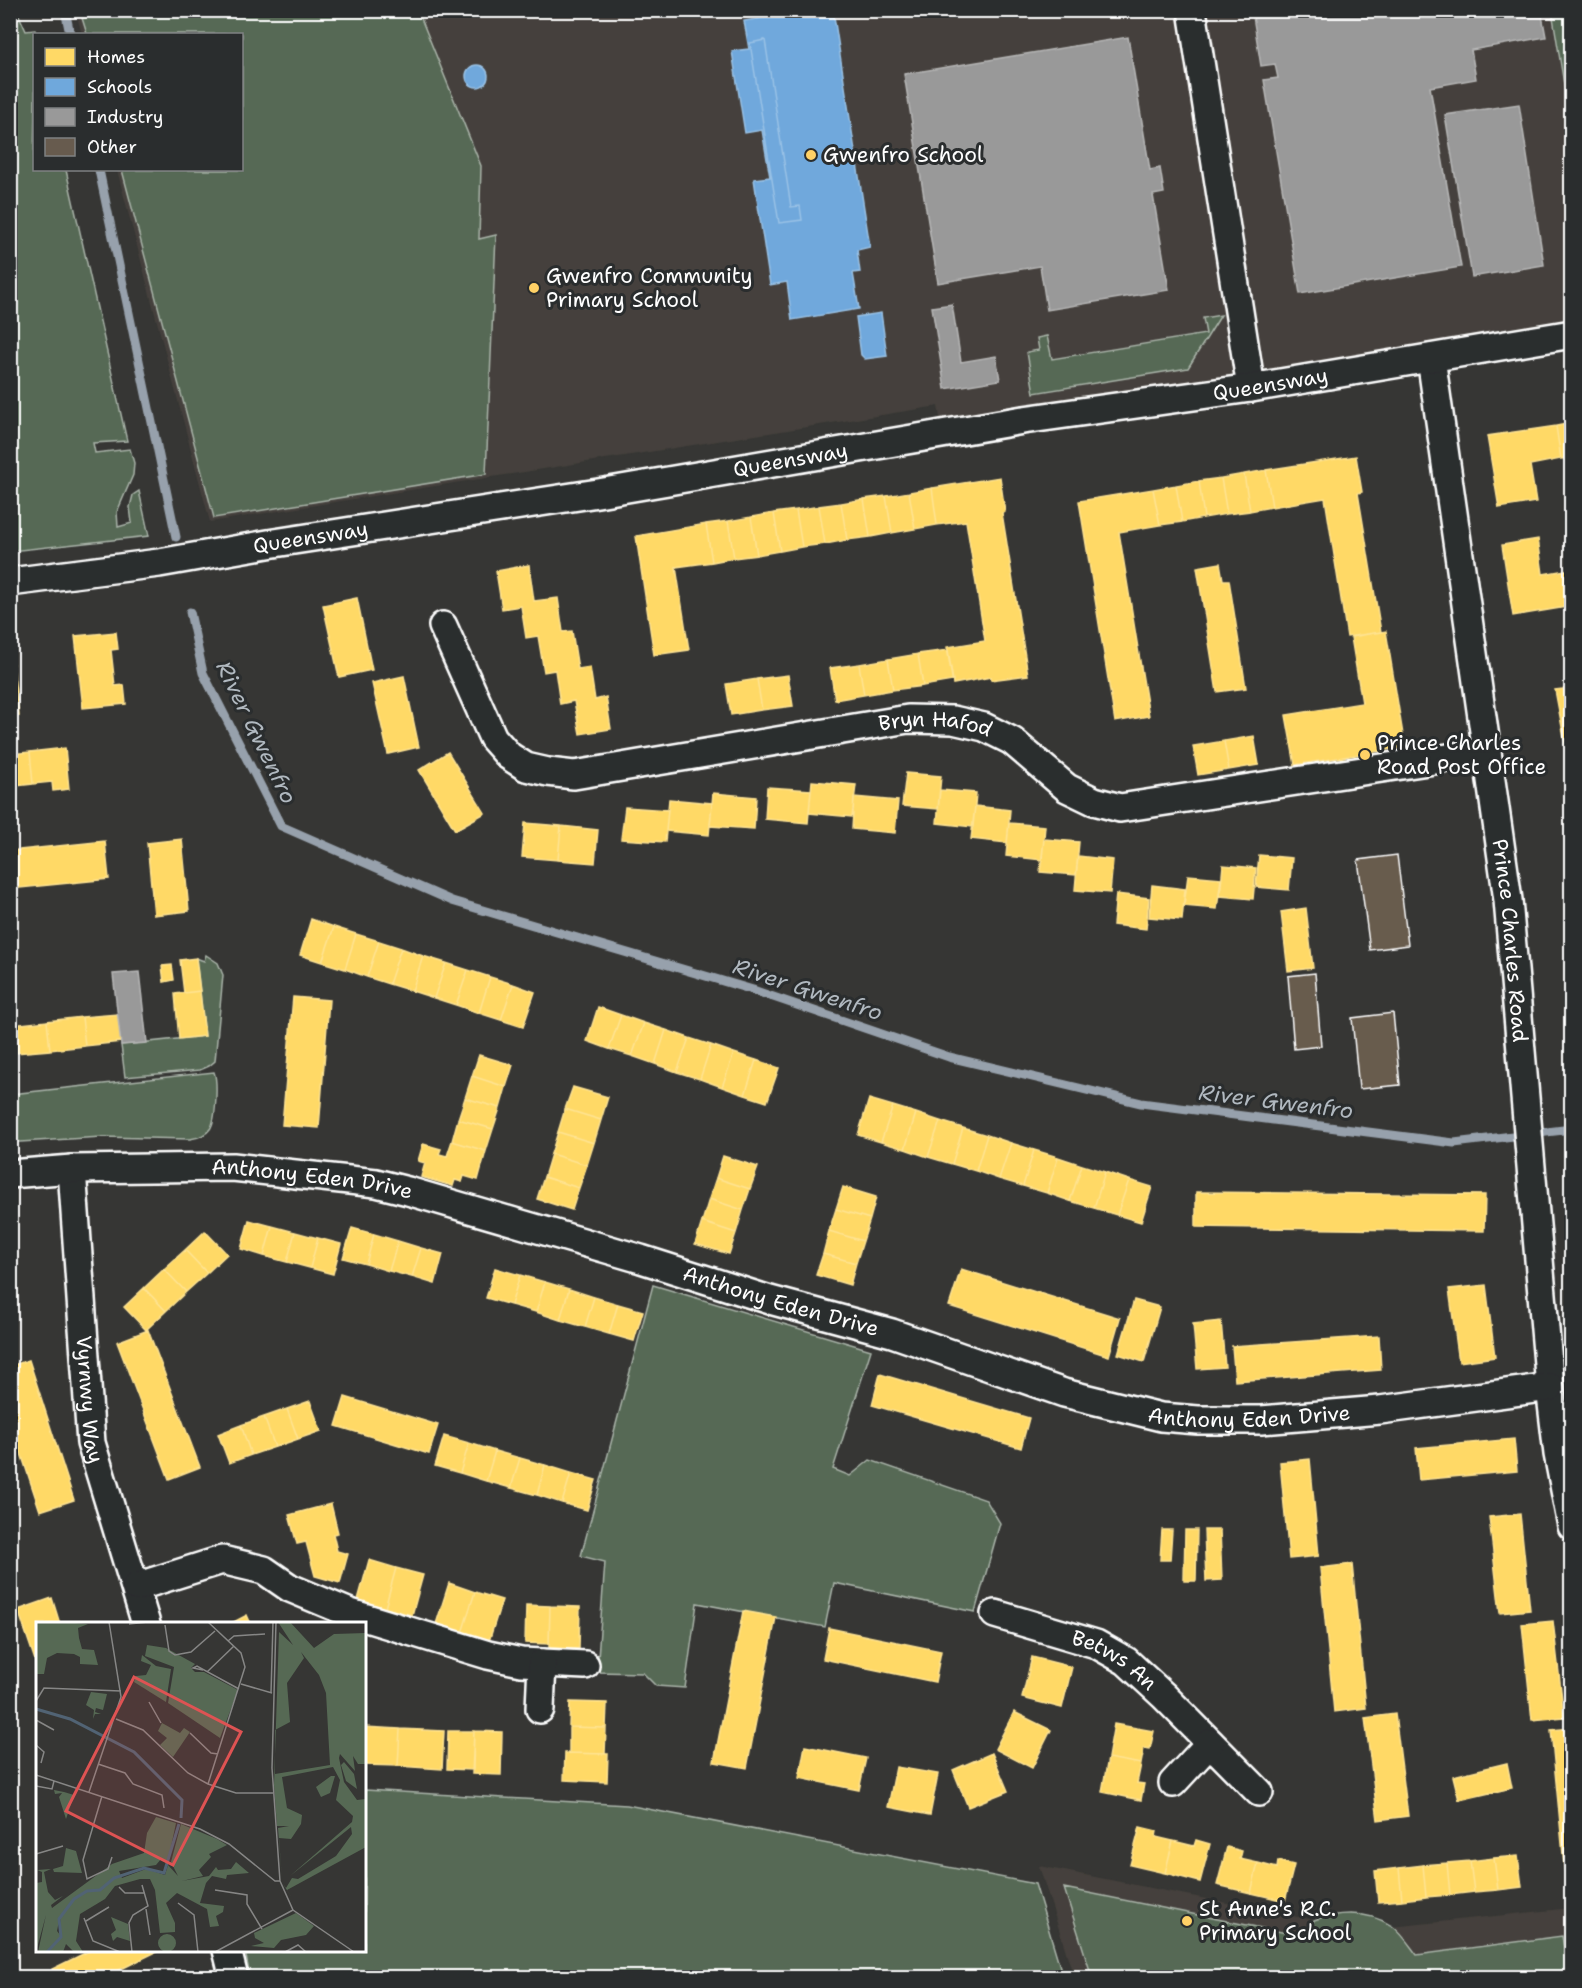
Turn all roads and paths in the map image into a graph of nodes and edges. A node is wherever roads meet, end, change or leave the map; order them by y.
1 (1192, 10) edge
2 (1572, 334) edge
3 (1431, 358) junction
4 (1251, 388) junction
5 (10, 582) edge
6 (443, 626) dead end
7 (1487, 752) junction
8 (72, 1169) junction
9 (10, 1173) edge
10 (1550, 1387) junction
11 (1572, 1526) edge
12 (136, 1587) junction
13 (995, 1614) dead end
14 (352, 1619) edge
15 (146, 1622) edge
16 (366, 1623) edge
17 (542, 1663) junction
18 (585, 1665) dead end
19 (540, 1708) dead end
20 (1210, 1743) junction
21 (1173, 1783) dead end
22 (1259, 1792) dead end
23 (228, 1952) edge
24 (234, 1977) edge

1 - 4 street
2 - 3 street, Queensway
3 - 4 street, Queensway
3 - 7 street, Prince Charles Road
4 - 5 street, Queensway
6 - 7 street, Bryn Hafod
7 - 10 street, Prince Charles Road
8 - 9 street, Anthony Eden Drive
8 - 10 street, Anthony Eden Drive
8 - 12 street, Vyrnwy Way
10 - 11 street, Prince Charles Road
12 - 14 street
12 - 15 street, Vyrnwy Way
13 - 20 street, Betws An
16 - 17 street
17 - 18 street
17 - 19 street
20 - 21 street
20 - 22 street, Betws An
23 - 24 street

